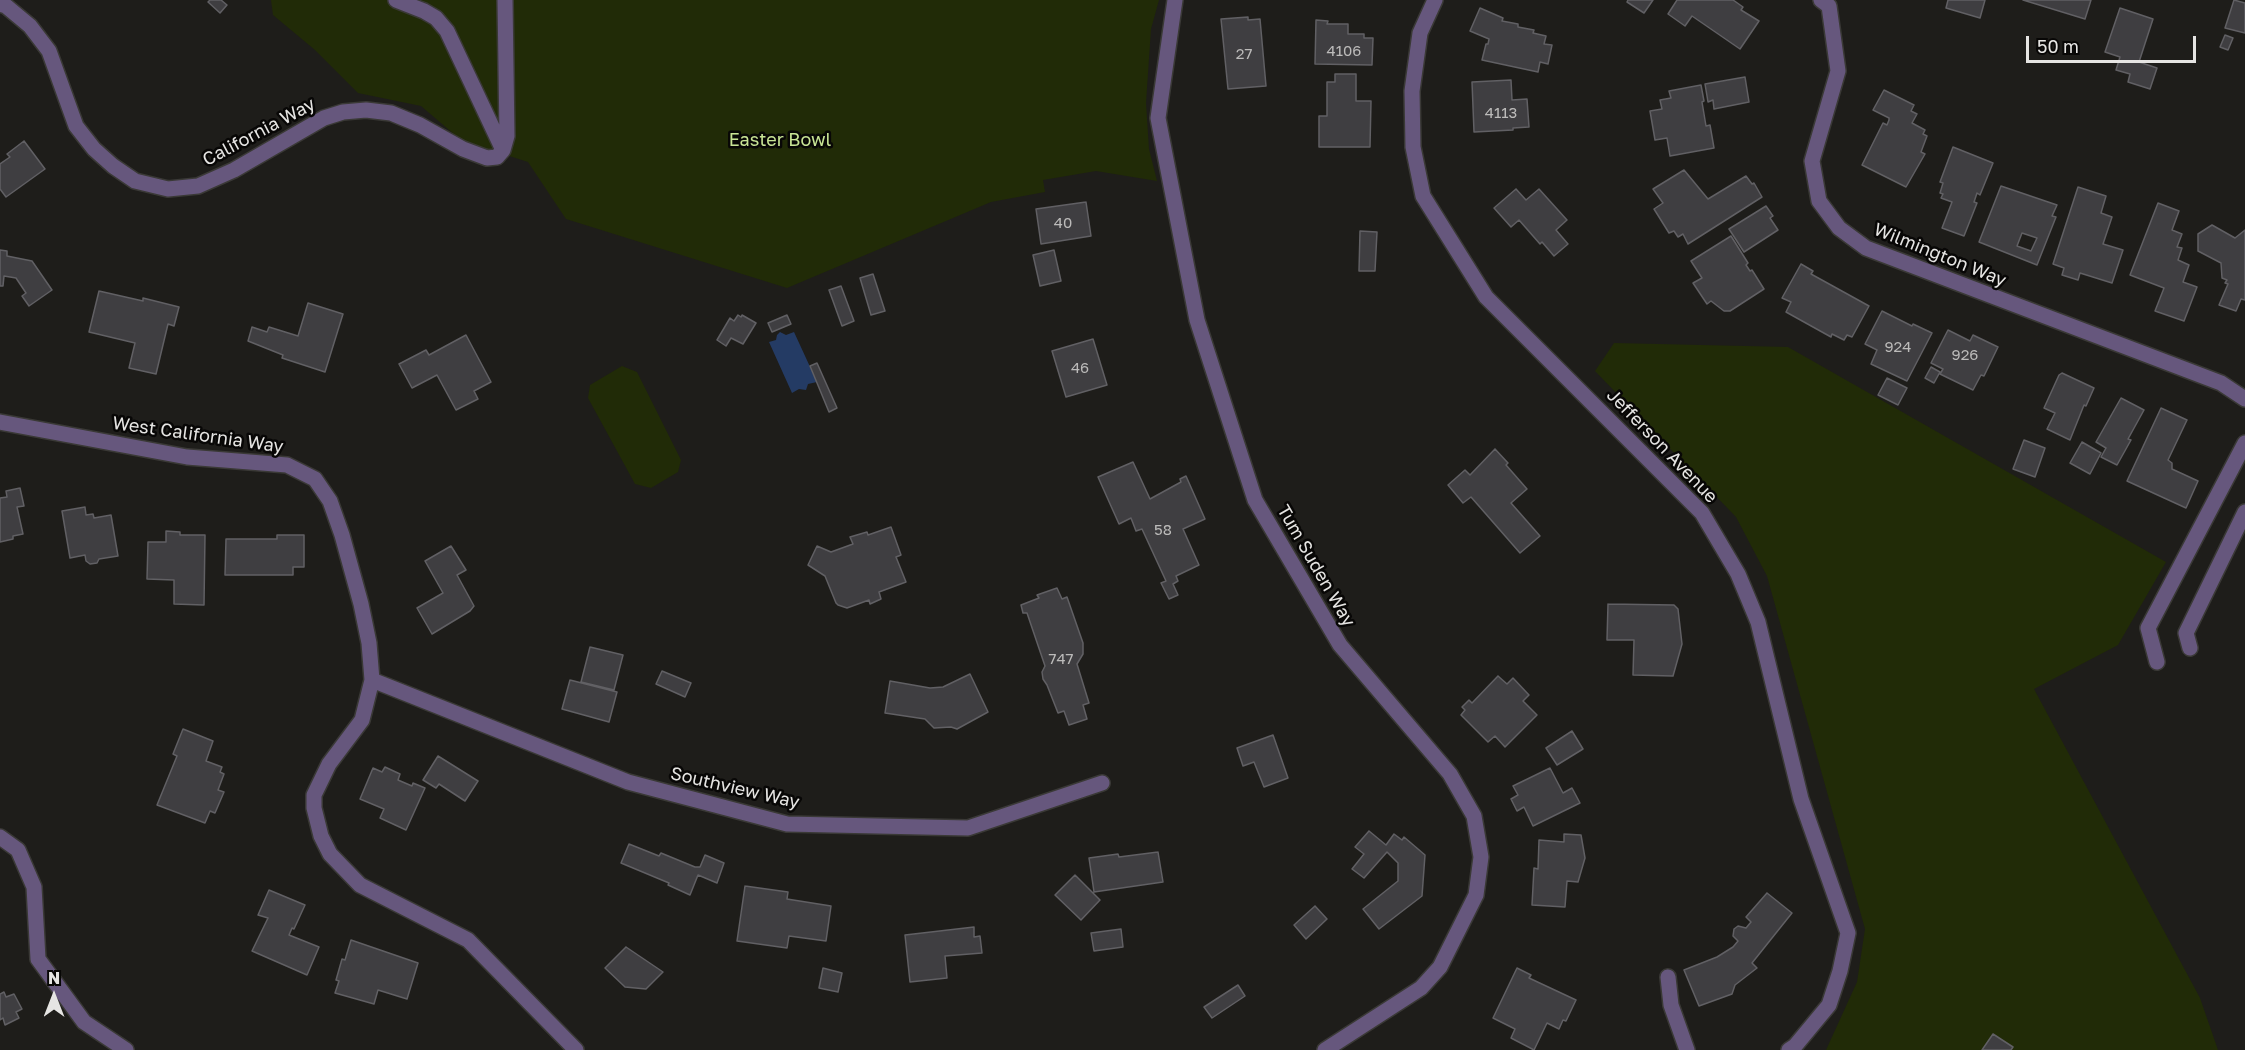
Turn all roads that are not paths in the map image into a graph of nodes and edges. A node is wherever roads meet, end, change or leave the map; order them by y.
1 (396, 0) edge
2 (506, 0) edge
3 (1175, 0) edge
4 (1435, 0) edge
5 (1828, 2) edge
6 (0, 4) edge
7 (503, 150) junction
8 (2245, 399) edge
9 (0, 422) edge
10 (2245, 443) edge
11 (2245, 512) edge
12 (2190, 648) dead end
13 (2157, 662) dead end
14 (372, 680) junction
15 (1102, 783) dead end
16 (0, 837) edge
17 (1668, 977) dead end
18 (126, 1050) edge
19 (576, 1050) edge
20 (1324, 1050) edge
21 (1687, 1050) edge
22 (1789, 1050) edge

1 - 7 street
2 - 7 street
3 - 20 street, Tum Suden Way
4 - 22 street, Jefferson Avenue
5 - 8 street, Wilmington Way
6 - 7 street, California Way
9 - 14 street, West California Way
10 - 13 street
11 - 12 street
14 - 15 street, Southview Way
14 - 19 street, West California Way
16 - 18 street
17 - 21 street

